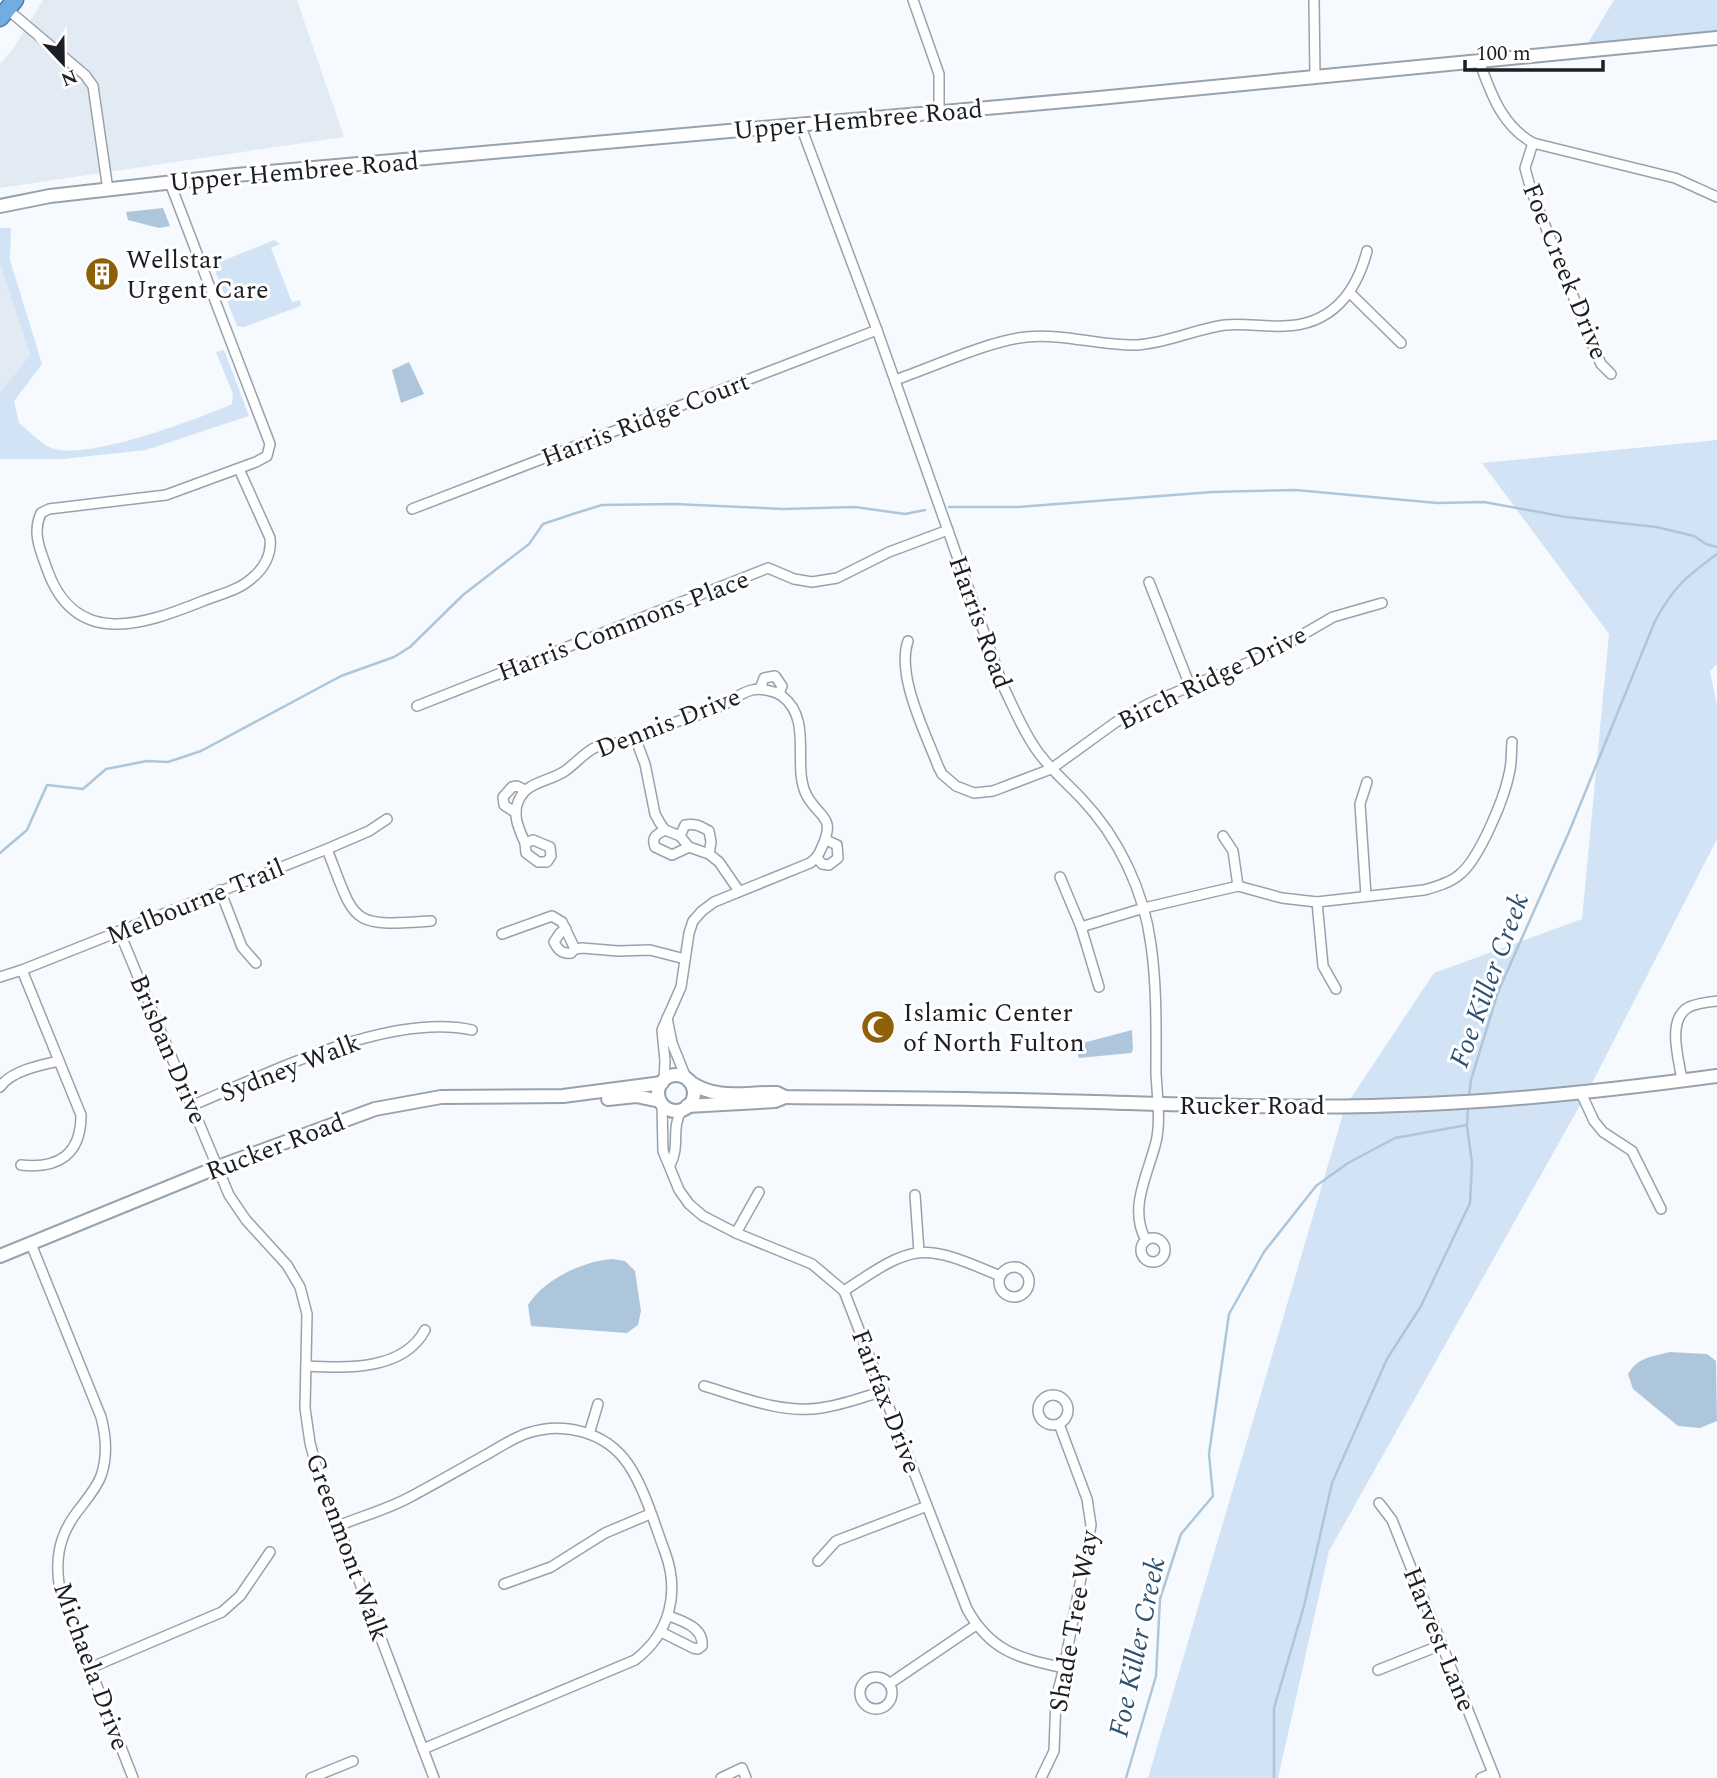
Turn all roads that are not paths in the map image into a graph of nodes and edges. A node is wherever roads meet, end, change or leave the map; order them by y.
1 (913, 0) edge
2 (1314, 0) edge
3 (7, 9) edge
4 (1717, 38) edge
5 (1479, 61) junction
6 (1315, 76) junction
7 (939, 111) junction
8 (800, 124) junction
9 (1533, 143) junction
10 (170, 183) junction
11 (108, 190) junction
12 (1717, 197) edge
13 (0, 206) edge
14 (1367, 251) dead end
15 (1350, 293) junction
16 (877, 330) junction
17 (1401, 343) dead end
18 (1611, 374) dead end
19 (895, 380) junction
20 (239, 469) junction
21 (412, 509) dead end
22 (948, 530) junction
23 (1149, 582) dead end
24 (1382, 603) dead end
25 (908, 641) dead end
26 (1190, 686) junction
27 (760, 689) junction
28 (779, 694) junction
29 (416, 706) dead end
30 (636, 740) junction
31 (1512, 742) dead end
32 (1051, 769) junction
33 (1367, 782) dead end
34 (525, 790) junction
35 (516, 813) junction
36 (387, 819) dead end
37 (665, 830) junction
38 (680, 836) junction
39 (1223, 836) dead end
40 (825, 840) junction
41 (525, 843) dead end
42 (689, 847) junction
43 (327, 849) junction
44 (709, 854) junction
45 (817, 858) junction
46 (1060, 877) dead end
47 (1237, 886) junction
48 (220, 890) junction
49 (739, 891) junction
50 (1366, 896) junction
51 (1317, 902) junction
52 (1144, 908) junction
53 (431, 921) dead end
54 (1081, 927) junction
55 (566, 929) junction
56 (119, 931) junction
57 (502, 934) dead end
58 (575, 949) junction
59 (685, 958) junction
60 (256, 963) dead end
61 (22, 970) junction
62 (0, 977) edge
63 (1099, 987) dead end
64 (1336, 989) dead end
65 (1717, 1001) edge
66 (667, 1017) junction
67 (472, 1030) dead end
68 (58, 1060) junction
69 (1717, 1076) edge
70 (688, 1080) junction
71 (1682, 1080) junction
72 (663, 1081) junction
73 (0, 1087) edge
74 (1581, 1093) junction
75 (563, 1096) junction
76 (785, 1097) junction
77 (661, 1103) junction
78 (193, 1105) junction
79 (1157, 1105) junction
80 (685, 1108) junction
81 (21, 1165) dead end
82 (670, 1165) junction
83 (218, 1167) junction
84 (759, 1192) dead end
85 (915, 1195) dead end
86 (1661, 1209) dead end
87 (736, 1233) junction
88 (1146, 1240) dead end
89 (31, 1244) junction
90 (919, 1252) junction
91 (0, 1256) edge
92 (1000, 1276) dead end
93 (844, 1291) junction
94 (425, 1329) dead end
95 (306, 1366) junction
96 (704, 1386) dead end
97 (884, 1391) junction
98 (598, 1404) dead end
99 (1059, 1424) dead end
100 (589, 1434) junction
101 (1379, 1503) dead end
102 (928, 1506) junction
103 (650, 1514) junction
104 (338, 1526) junction
105 (270, 1552) dead end
106 (818, 1561) dead end
107 (503, 1584) dead end
108 (668, 1616) junction
109 (976, 1625) junction
110 (661, 1632) junction
111 (1441, 1645) junction
112 (90, 1668) junction
113 (1064, 1668) junction
114 (1378, 1670) dead end
115 (889, 1684) dead end
116 (423, 1749) junction
117 (353, 1761) dead end
118 (1494, 1775) edge
119 (133, 1778) edge
120 (311, 1778) edge
121 (435, 1778) edge
122 (721, 1778) edge
123 (746, 1778) edge
124 (1041, 1778) edge
125 (1481, 1778) edge

1 - 7 street
2 - 6 street
3 - 11 street
4 - 5 main road, Upper Hembree Road
5 - 6 main road, Upper Hembree Road
5 - 9 street, Foe Creek Drive
6 - 7 main road, Upper Hembree Road
7 - 8 main road, Upper Hembree Road
8 - 10 main road, Upper Hembree Road
8 - 16 street, Harris Road
9 - 12 street
9 - 18 street, Foe Creek Drive
10 - 11 main road, Upper Hembree Road
10 - 20 street
11 - 13 main road, Upper Hembree Road
14 - 15 street
15 - 17 street
15 - 19 street
16 - 19 street, Harris Road
16 - 21 street, Harris Ridge Court
19 - 22 street, Harris Road
20 - 20 street
22 - 29 street, Harris Commons Place
22 - 32 street, Harris Road
23 - 26 street
24 - 26 street, Birch Ridge Drive
25 - 32 street, Birch Ridge Drive
26 - 32 street, Birch Ridge Drive
27 - 28 street, Dennis Drive
27 - 28 street
27 - 30 street, Dennis Drive
28 - 40 street, Dennis Drive
30 - 34 street, Dennis Drive
30 - 37 street
31 - 50 street
32 - 52 street, Harris Road
33 - 50 street
34 - 35 street
34 - 35 street, Dennis Drive
35 - 41 street
36 - 43 street, Melbourne Trail
37 - 38 street
37 - 42 street
38 - 42 street
38 - 44 street
39 - 47 street
40 - 45 street
40 - 45 street
42 - 44 street
43 - 48 street, Melbourne Trail
43 - 53 street
44 - 49 street
45 - 49 street
46 - 54 street
47 - 51 street
47 - 52 street
48 - 56 street, Melbourne Trail
48 - 60 street
49 - 59 street
50 - 51 street
51 - 64 street
52 - 54 street
52 - 79 street, Harris Road
54 - 63 street
55 - 57 street
55 - 58 street
55 - 58 street
56 - 61 street, Melbourne Trail
56 - 78 street, Brisban Drive
58 - 59 street
59 - 66 street
61 - 62 street, Melbourne Trail
61 - 68 street
65 - 71 street
66 - 70 street
66 - 72 street
67 - 78 street, Sydney Walk
68 - 73 street
68 - 81 street
69 - 71 main road, Rucker Road
70 - 72 main road
70 - 76 main road, Rucker Road
70 - 80 main road
71 - 74 main road, Rucker Road
72 - 75 main road, Rucker Road
72 - 77 main road
74 - 79 main road, Rucker Road
74 - 86 street
75 - 77 main road, Rucker Road
75 - 83 main road, Rucker Road
76 - 79 main road, Rucker Road
76 - 80 main road, Rucker Road
77 - 80 main road
77 - 82 street, Fairfax Drive
78 - 83 street, Brisban Drive
79 - 88 street, Harris Road
80 - 82 street
82 - 87 street, Fairfax Drive
83 - 89 main road, Rucker Road
83 - 95 street, Greenmont Walk
84 - 87 street
85 - 90 street
87 - 93 street, Fairfax Drive
89 - 91 main road, Rucker Road
89 - 112 street, Michaela Drive
90 - 92 street
90 - 93 street
93 - 97 street, Fairfax Drive
94 - 95 street
95 - 104 street, Greenmont Walk
96 - 97 street
97 - 102 street, Fairfax Drive
98 - 100 street
99 - 113 street, Shade Tree Way
100 - 103 street
100 - 104 street
101 - 111 street, Harvest Lane
102 - 106 street
102 - 109 street, Fairfax Drive
103 - 107 street
103 - 108 street
104 - 116 street, Greenmont Walk
105 - 112 street
108 - 110 street
108 - 110 street
109 - 113 street, Fairfax Drive
109 - 115 street
110 - 116 street
111 - 114 street
111 - 118 street, Harvest Lane
112 - 119 street, Michaela Drive
113 - 124 street, Shade Tree Way
116 - 121 street, Greenmont Walk
117 - 120 street
118 - 125 street
122 - 123 street

